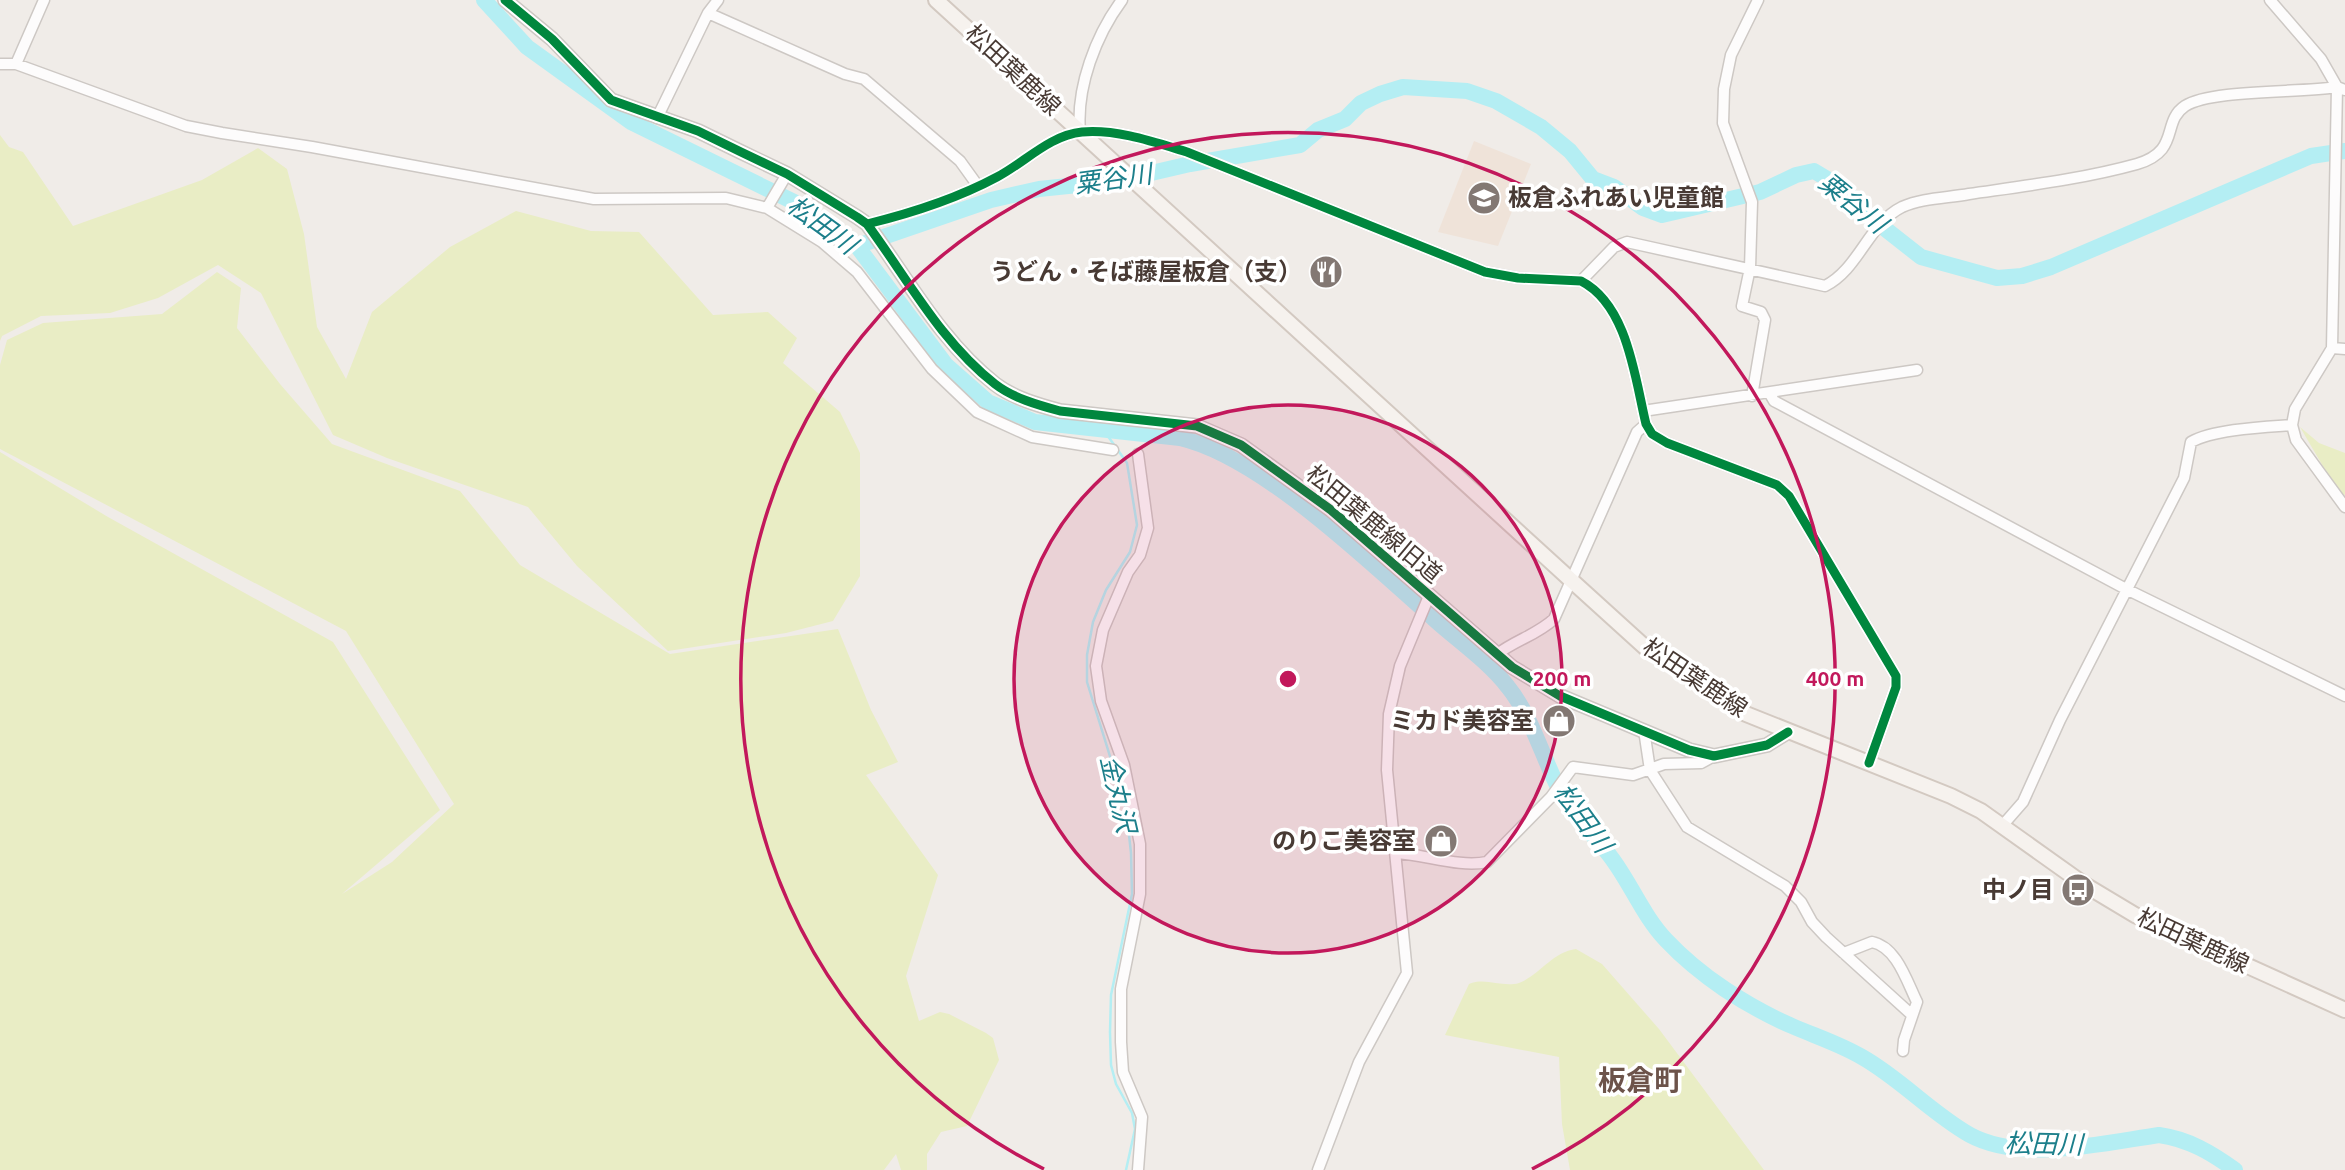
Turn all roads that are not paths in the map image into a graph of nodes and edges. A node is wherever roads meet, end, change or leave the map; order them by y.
1 (44, 0) edge
2 (505, 0) edge
3 (718, 0) edge
4 (936, 0) edge
5 (1122, 0) edge
6 (1758, 0) edge
7 (2270, 0) edge
8 (708, 13) junction
9 (0, 64) edge
10 (16, 64) junction
11 (2341, 89) edge
12 (657, 118) junction
13 (1080, 132) junction
14 (785, 176) junction
15 (978, 186) junction
16 (2341, 191) edge
17 (769, 206) junction
18 (869, 227) junction
19 (1750, 268) junction
20 (1581, 281) junction
21 (2332, 348) junction
22 (2345, 349) edge
23 (1917, 370) dead end
24 (1770, 394) junction
25 (1752, 396) junction
26 (1643, 411) junction
27 (1646, 425) junction
28 (2292, 425) junction
29 (1113, 450) dead end
30 (1138, 454) dead end
31 (2345, 507) edge
32 (1572, 581) junction
33 (2126, 589) junction
34 (1429, 596) junction
35 (1496, 655) junction
36 (2345, 696) edge
37 (1644, 730) junction
38 (1788, 732) junction
39 (1714, 756) junction
40 (1869, 763) junction
41 (1650, 769) junction
42 (2001, 826) junction
43 (1395, 853) junction
44 (1844, 953) junction
45 (2345, 1010) edge
46 (1912, 1015) junction
47 (1903, 1051) dead end
48 (1138, 1170) edge
49 (1318, 1170) edge

1 - 10 street
2 - 12 street
3 - 8 street
4 - 13 main road, 松田葉鹿線
5 - 13 street
6 - 19 street
7 - 11 street
8 - 12 street
8 - 15 street
9 - 10 street
10 - 17 street
11 - 16 street
11 - 19 street
12 - 14 street
13 - 15 street
13 - 20 street
13 - 32 main road, 松田葉鹿線
14 - 17 street
14 - 18 street
15 - 18 street
16 - 21 street
17 - 29 street
18 - 34 street, 松田葉鹿線旧道
19 - 20 street
19 - 25 street
20 - 26 street
21 - 22 street
21 - 28 street
23 - 24 street
24 - 25 street
24 - 33 street
25 - 26 street
26 - 27 street
27 - 32 street
27 - 40 street
28 - 31 street
28 - 33 street
30 - 48 street
32 - 35 street
32 - 38 main road, 松田葉鹿線
33 - 36 street
33 - 42 street
34 - 35 street, 松田葉鹿線旧道
34 - 43 street
35 - 37 street, 松田葉鹿線旧道
37 - 39 street, 松田葉鹿線旧道
37 - 41 street
38 - 39 street, 松田葉鹿線旧道
38 - 40 main road, 松田葉鹿線
39 - 41 street
40 - 42 main road, 松田葉鹿線
41 - 43 street
41 - 44 street
42 - 45 main road, 松田葉鹿線
43 - 49 street
44 - 46 street
44 - 46 street
46 - 47 street

